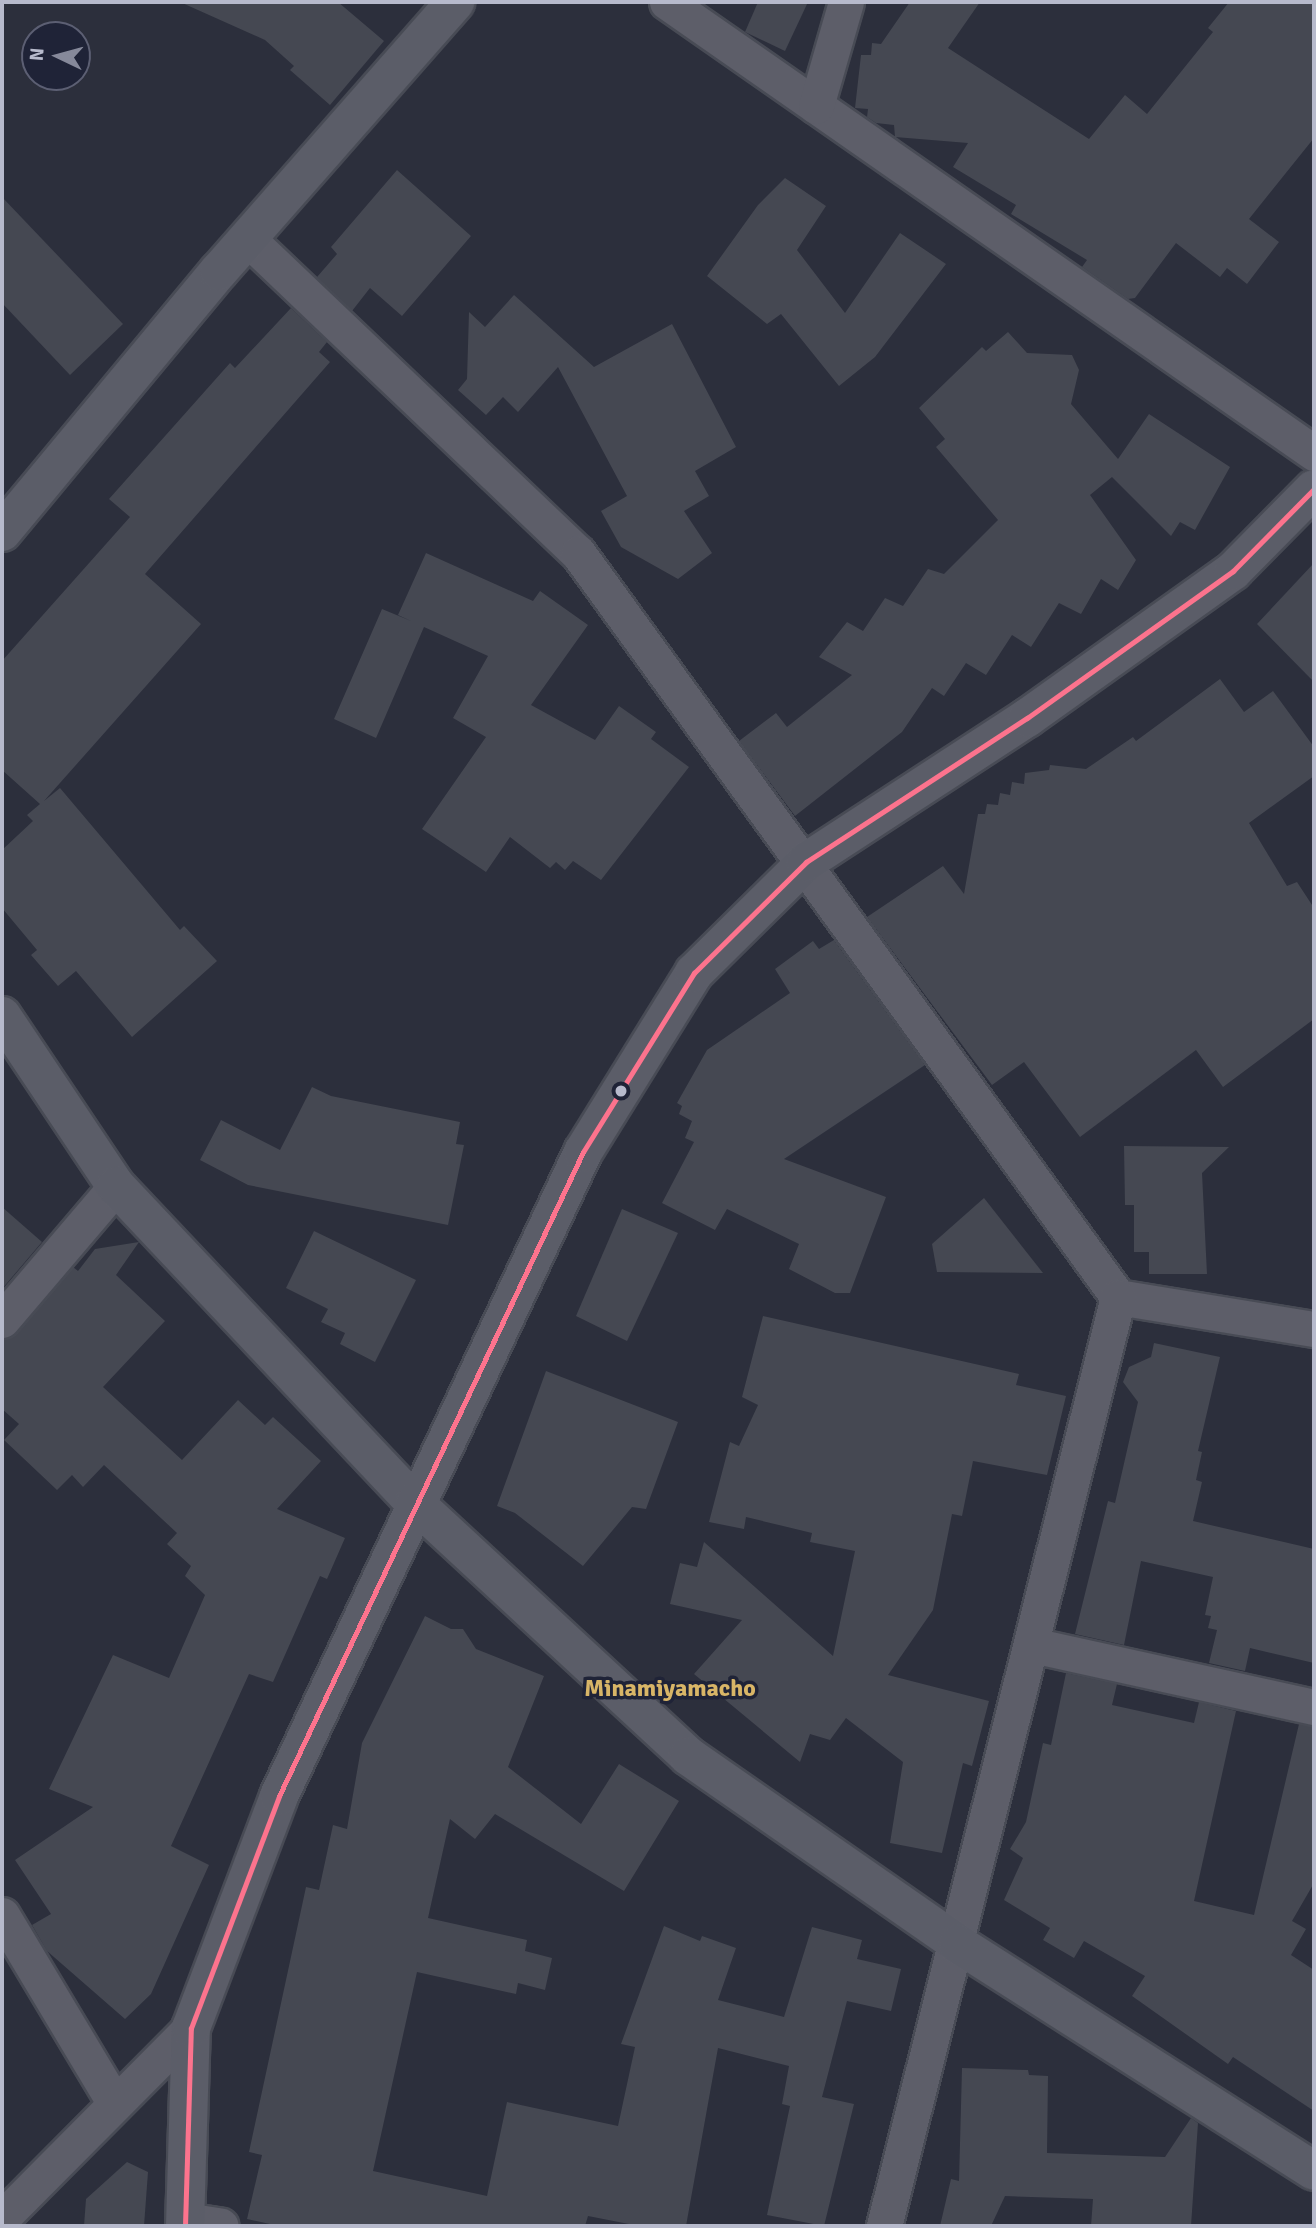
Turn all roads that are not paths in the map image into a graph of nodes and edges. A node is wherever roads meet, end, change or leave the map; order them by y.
1 (455, 2) edge
2 (667, 2) edge
3 (846, 2) edge
4 (817, 106) junction
5 (248, 239) junction
6 (1314, 453) edge
7 (1314, 489) edge
8 (2, 532) edge
9 (806, 862) junction
10 (2, 1016) edge
11 (116, 1186) junction
12 (1118, 1297) junction
13 (2, 1320) edge
14 (1314, 1329) edge
15 (415, 1503) junction
16 (1032, 1645) junction
17 (1314, 1707) edge
18 (2, 1915) edge
19 (958, 1944) junction
20 (191, 2028) junction
21 (115, 2104) junction
22 (1314, 2171) edge
23 (2, 2218) edge
24 (197, 2224) edge
25 (884, 2226) edge

1 - 5 street
2 - 4 street
3 - 4 street
4 - 6 street
5 - 8 street
5 - 9 street
7 - 9 street
9 - 12 street
9 - 15 street
10 - 11 street
11 - 13 street
11 - 15 street
12 - 14 street
12 - 16 street
15 - 19 street
15 - 20 street
16 - 17 street
16 - 19 street
18 - 21 street
19 - 22 street
19 - 25 street
20 - 21 street
20 - 24 street
21 - 23 street

